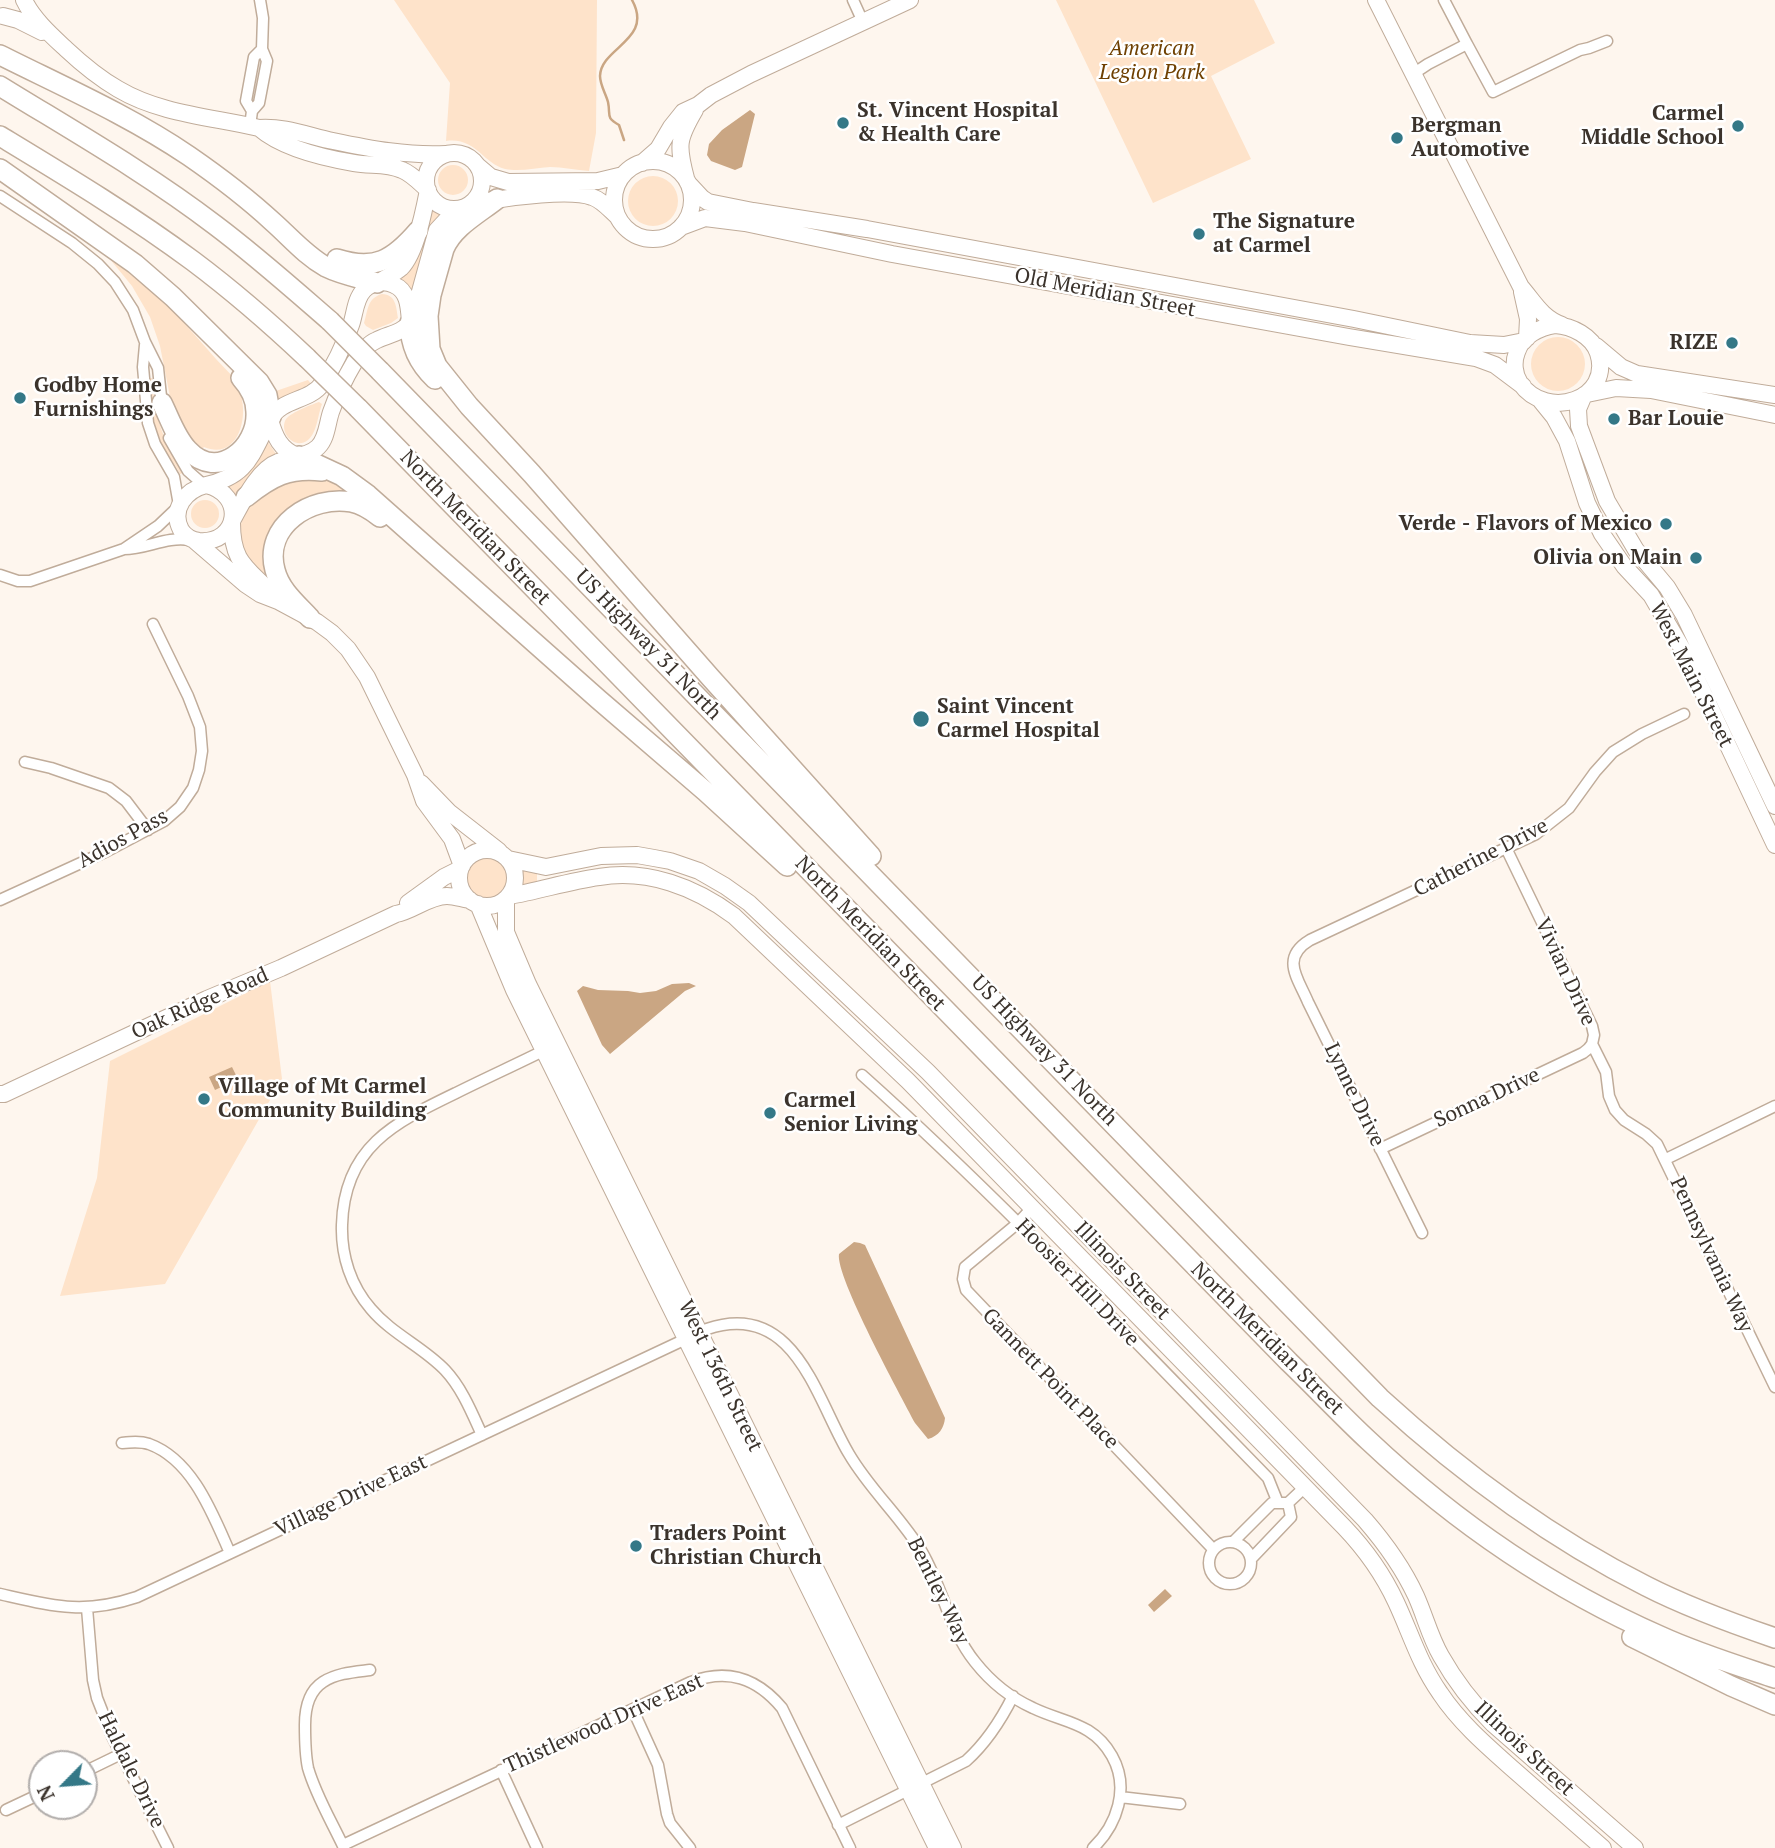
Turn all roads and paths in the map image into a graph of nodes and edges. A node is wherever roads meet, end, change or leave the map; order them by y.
1 (22, 0) edge
2 (260, 0) edge
3 (852, 0) edge
4 (910, 0) edge
5 (1377, 0) edge
6 (1444, 0) edge
7 (2, 16) edge
8 (863, 22) junction
9 (56, 41) junction
10 (1607, 41) dead end
11 (1466, 44) junction
12 (0, 55) edge
13 (1413, 74) junction
14 (0, 86) edge
15 (698, 105) junction
16 (254, 122) junction
17 (0, 136) edge
18 (446, 154) junction
19 (642, 163) junction
20 (478, 166) junction
21 (0, 169) edge
22 (623, 175) junction
23 (687, 182) junction
24 (428, 190) junction
25 (0, 196) edge
26 (497, 200) junction
27 (465, 207) junction
28 (618, 217) junction
29 (275, 224) junction
30 (681, 227) junction
31 (852, 227) junction
32 (418, 231) junction
33 (801, 236) junction
34 (1016, 256) junction
35 (1014, 275) junction
36 (377, 283) junction
37 (1521, 287) junction
38 (1526, 311) junction
39 (410, 322) junction
40 (1562, 325) junction
41 (1526, 339) junction
42 (145, 342) junction
43 (1592, 342) junction
44 (220, 344) junction
45 (1498, 345) junction
46 (1522, 387) junction
47 (1616, 388) junction
48 (1586, 394) junction
49 (1775, 396) edge
50 (1541, 401) junction
51 (162, 403) junction
52 (469, 406) junction
53 (1775, 415) edge
54 (271, 419) junction
55 (1580, 420) junction
56 (298, 456) junction
57 (337, 473) junction
58 (205, 486) junction
59 (246, 497) junction
60 (179, 506) junction
61 (232, 522) junction
62 (194, 541) junction
63 (422, 543) junction
64 (124, 549) junction
65 (0, 575) edge
66 (278, 601) junction
67 (310, 618) junction
68 (153, 624) dead end
69 (1684, 714) dead end
70 (26, 762) dead end
71 (416, 778) junction
72 (1775, 806) edge
73 (148, 830) junction
74 (1775, 845) edge
75 (1506, 848) junction
76 (506, 857) junction
77 (461, 867) junction
78 (508, 897) junction
79 (0, 900) edge
80 (474, 902) junction
81 (903, 908) junction
82 (396, 914) junction
83 (874, 938) junction
84 (1294, 955) joint
85 (1592, 1044) junction
86 (550, 1047) junction
87 (862, 1075) dead end
88 (1, 1095) edge
89 (1775, 1105) edge
90 (1380, 1149) junction
91 (1666, 1159) junction
92 (1032, 1208) junction
93 (1018, 1223) junction
94 (1422, 1233) dead end
95 (692, 1336) junction
96 (1775, 1387) edge
97 (482, 1435) junction
98 (122, 1443) dead end
99 (1305, 1487) junction
100 (1283, 1503) junction
101 (1233, 1542) junction
102 (1213, 1549) junction
103 (230, 1553) junction
104 (1251, 1559) junction
105 (1545, 1576) junction
106 (0, 1594) edge
107 (87, 1608) junction
108 (1732, 1623) junction
109 (1775, 1627) edge
110 (1775, 1638) edge
111 (370, 1671) dead end
112 (1775, 1678) edge
113 (1013, 1696) junction
114 (1775, 1705) edge
115 (633, 1710) junction
116 (121, 1754) junction
117 (98, 1765) edge
118 (501, 1770) junction
119 (915, 1787) junction
120 (1120, 1797) junction
121 (28, 1800) edge
122 (1180, 1804) dead end
123 (6, 1811) dead end
124 (838, 1825) junction
125 (343, 1847) edge
126 (168, 1848) edge
127 (537, 1848) edge
128 (690, 1848) edge
129 (850, 1848) edge
130 (936, 1848) edge
131 (953, 1848) edge
132 (1093, 1848) edge
133 (1603, 1848) edge
134 (1635, 1848) edge

1 - 7 street
1 - 9 street
2 - 16 street
3 - 8 street
4 - 8 street
5 - 13 street
6 - 11 street
7 - 9 street
8 - 15 street
9 - 16 street
10 - 11 street
11 - 13 street
12 - 29 highway
13 - 37 street
14 - 81 highway, US Highway 31 North, bridge
15 - 19 street
15 - 23 street
16 - 18 street
16 - 24 street
17 - 83 highway, North Meridian Street, bridge
18 - 20 street
18 - 24 street
19 - 22 street
19 - 23 street
20 - 22 street
20 - 27 street
21 - 44 highway
22 - 28 street
23 - 30 street
23 - 31 street, Old Meridian Street
24 - 27 street
24 - 32 street
25 - 42 street
26 - 27 street
26 - 28 street
26 - 52 highway
27 - 39 street
28 - 30 street
29 - 32 highway
29 - 36 highway
30 - 33 street, Old Meridian Street
31 - 33 street
31 - 34 street, Old Meridian Street
32 - 36 street
33 - 35 street, Old Meridian Street
34 - 35 street
34 - 45 street, Old Meridian Street
35 - 46 street, Old Meridian Street
36 - 39 street
36 - 54 street
37 - 38 street
37 - 40 street
38 - 41 street
38 - 45 street
39 - 52 highway
39 - 56 street
40 - 41 street
40 - 43 street
41 - 45 street, Old Meridian Street
41 - 46 street
42 - 51 street
42 - 60 street
43 - 48 street
43 - 49 street
44 - 51 highway
44 - 54 highway
46 - 50 street
47 - 48 street
47 - 53 street
47 - 55 street
48 - 50 street
48 - 55 street, West Main Street
50 - 74 street, West Main Street
51 - 58 street
52 - 81 highway
54 - 56 street
54 - 58 street
55 - 72 street, West Main Street
56 - 57 highway
56 - 59 street
57 - 59 highway
57 - 63 highway
58 - 60 street
58 - 61 street
59 - 61 street
60 - 62 street
60 - 64 street
61 - 62 street
61 - 66 street
62 - 64 street
62 - 66 street
63 - 67 highway
63 - 83 highway
64 - 65 street
66 - 67 street
67 - 71 street
68 - 73 street, Adios Pass
69 - 75 street, Catherine Drive
70 - 73 street
71 - 76 street
71 - 77 street
73 - 79 street, Adios Pass
75 - 84 street, Catherine Drive
75 - 85 street, Vivian Drive
76 - 77 street
76 - 78 street
76 - 134 street, Illinois Street
77 - 80 street
77 - 82 street, Oak Ridge Road
78 - 80 street
78 - 86 street, West 136th Street
78 - 92 street, Illinois Street
80 - 82 street, Oak Ridge Road
80 - 86 street, West 136th Street
81 - 108 highway, US Highway 31 North
82 - 88 street, Oak Ridge Road
83 - 105 highway, North Meridian Street
84 - 90 street, Lynne Drive
85 - 90 street, Sonna Drive
85 - 91 street, Vivian Drive
86 - 95 street, West 136th Street
86 - 97 street
87 - 93 street, Hoosier Hill Drive
89 - 91 street
90 - 94 street, Lynne Drive
91 - 96 street, Pennsylvania Way
92 - 93 street, Gannett Point Place
92 - 99 street, Illinois Street
93 - 100 street, Hoosier Hill Drive
93 - 102 street, Gannett Point Place
95 - 97 street, Village Drive East
95 - 113 street, Bentley Way
95 - 119 street, West 136th Street
97 - 103 street, Village Drive East
98 - 103 street
99 - 100 street
99 - 133 street, Illinois Street
100 - 101 street
100 - 104 street
101 - 102 street
101 - 104 street
102 - 104 street
103 - 107 street, Village Drive East
105 - 112 highway, North Meridian Street
105 - 114 highway
106 - 107 street, Village Drive East
107 - 116 street, Haldale Drive
108 - 109 highway
108 - 110 highway, US Highway 31 North
111 - 125 street
113 - 119 street
113 - 120 street, Bentley Way
115 - 118 street, Thistlewood Drive East
115 - 124 street, Thistlewood Drive East
115 - 128 street
116 - 117 street
116 - 126 street, Haldale Drive
118 - 125 street, Thistlewood Drive East
118 - 127 street
119 - 124 street
119 - 130 street, West 136th Street
119 - 131 street, West 136th Street
120 - 122 street
120 - 132 street, Bentley Way
121 - 123 street
124 - 129 street, Thistlewood Drive East

